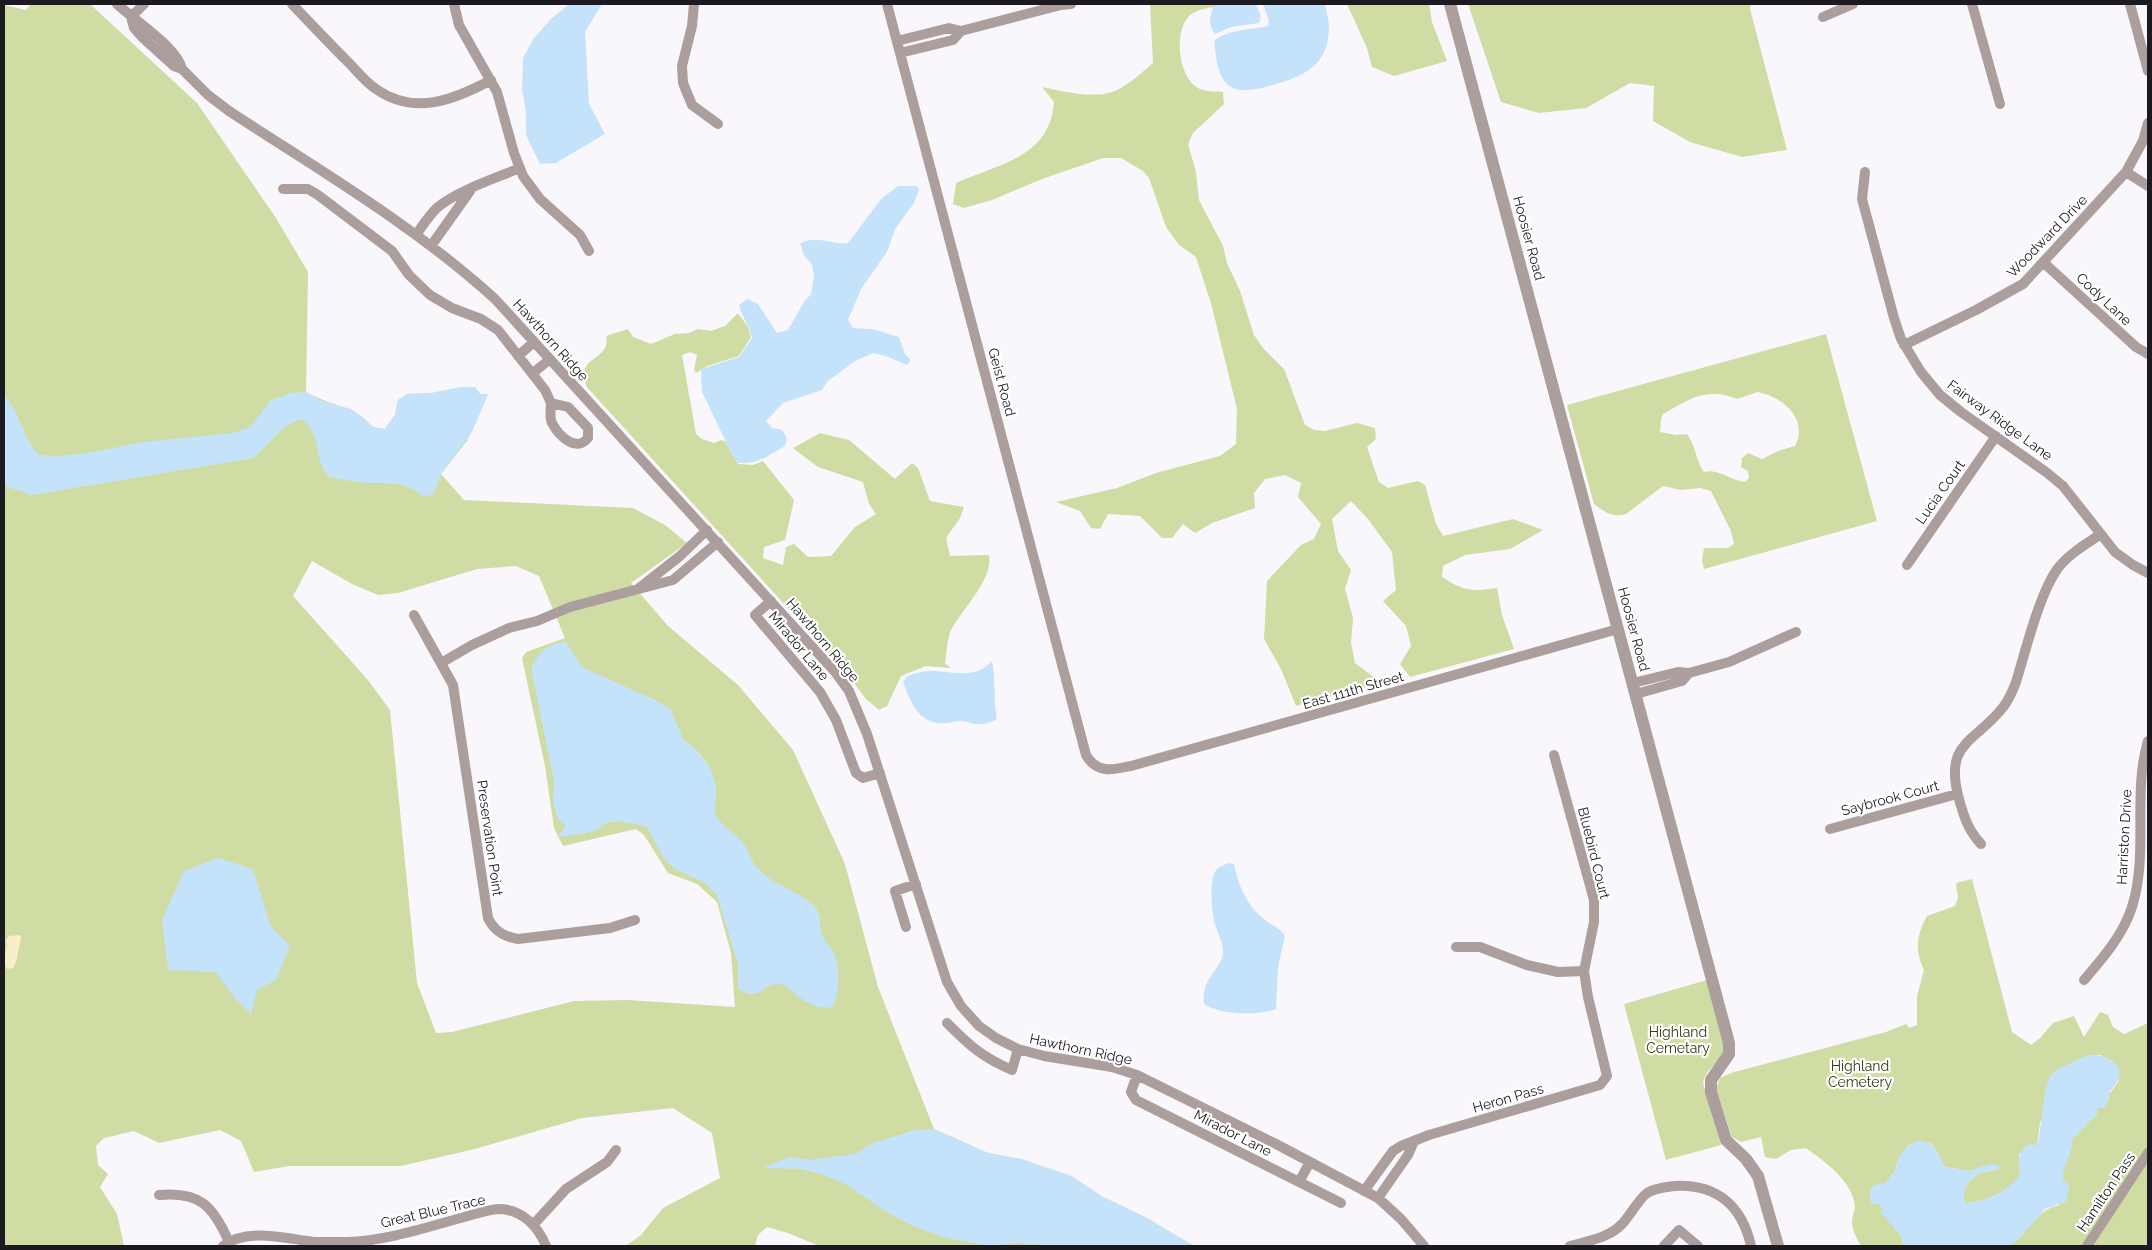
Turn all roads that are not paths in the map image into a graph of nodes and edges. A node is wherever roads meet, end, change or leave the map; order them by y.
1 (117, 4) edge
2 (144, 4) edge
3 (292, 4) edge
4 (454, 4) edge
5 (694, 4) edge
6 (887, 4) edge
7 (1072, 4) edge
8 (1450, 4) edge
9 (1853, 4) edge
10 (1972, 4) edge
11 (2130, 4) edge
12 (1823, 16) dead end
13 (131, 17) junction
14 (961, 31) junction
15 (897, 41) junction
16 (900, 53) junction
17 (2148, 71) edge
18 (491, 80) junction
19 (2000, 104) dead end
20 (2148, 122) edge
21 (718, 124) dead end
22 (520, 168) junction
23 (1865, 172) dead end
24 (2126, 172) junction
25 (2148, 186) edge
26 (283, 189) dead end
27 (472, 189) junction
28 (416, 235) junction
29 (431, 246) junction
30 (589, 251) dead end
31 (2044, 262) junction
32 (534, 342) junction
33 (1904, 345) junction
34 (2148, 354) edge
35 (518, 356) junction
36 (550, 359) junction
37 (533, 373) junction
38 (551, 403) dead end
39 (1996, 436) junction
40 (707, 530) junction
41 (2101, 534) junction
42 (718, 542) junction
43 (1906, 565) dead end
44 (2148, 573) edge
45 (637, 589) junction
46 (771, 601) junction
47 (414, 615) dead end
48 (1618, 629) junction
49 (1796, 632) dead end
50 (441, 663) junction
51 (1634, 689) junction
52 (2148, 741) edge
53 (1554, 755) dead end
54 (1094, 766) joint
55 (880, 772) junction
56 (1957, 794) junction
57 (1830, 829) dead end
58 (2144, 842) edge
59 (1981, 844) dead end
60 (916, 884) junction
61 (635, 920) dead end
62 (906, 927) dead end
63 (1456, 947) dead end
64 (1584, 970) junction
65 (2084, 980) dead end
66 (947, 1023) dead end
67 (1018, 1049) junction
68 (1136, 1075) junction
69 (1607, 1076) joint
70 (1414, 1141) junction
71 (616, 1150) dead end
72 (2148, 1153) edge
73 (1310, 1162) junction
74 (1298, 1182) junction
75 (1364, 1191) junction
76 (159, 1195) dead end
77 (1378, 1198) junction
78 (1342, 1203) dead end
79 (533, 1225) junction
80 (226, 1244) edge
81 (546, 1246) edge
82 (1424, 1246) edge
83 (1570, 1246) edge
84 (1664, 1246) edge
85 (1698, 1246) edge
86 (1751, 1246) edge
87 (1778, 1246) edge
88 (2087, 1246) edge

1 - 13 street, Hawthorn Ridge
2 - 13 street
3 - 18 street
4 - 18 street
5 - 21 street
6 - 15 street, Geist Road
7 - 14 street
8 - 48 street, Hoosier Road
9 - 12 street
10 - 19 street
11 - 17 street
13 - 28 street, Hawthorn Ridge
14 - 15 street
14 - 16 street
15 - 16 street, Geist Road
16 - 54 street, Geist Road
18 - 22 street
20 - 24 street, Woodward Drive
22 - 27 street
22 - 30 street
23 - 33 street, Fairway Ridge Lane
24 - 25 street
24 - 31 street, Woodward Drive
26 - 35 street
27 - 28 street
27 - 29 street
28 - 29 street, Hawthorn Ridge
29 - 32 street, Hawthorn Ridge
31 - 33 street, Woodward Drive
31 - 34 street, Cody Lane
32 - 35 street
32 - 36 street, Hawthorn Ridge
33 - 39 street, Fairway Ridge Lane
35 - 37 street
36 - 37 street
36 - 40 street, Hawthorn Ridge
37 - 38 street
39 - 41 street, Fairway Ridge Lane
39 - 43 street, Lucia Court
40 - 42 street, Hawthorn Ridge
40 - 45 street
41 - 44 street, Fairway Ridge Lane
41 - 56 street
42 - 45 street
42 - 46 street, Hawthorn Ridge
45 - 50 street
46 - 55 street, Hawthorn Ridge
46 - 55 street, Mirador Lane
47 - 50 street, Preservation Point
48 - 51 street, Hoosier Road
48 - 54 street, East 111th Street
49 - 51 street
50 - 61 street, Preservation Point
51 - 87 street, Hoosier Road
52 - 58 street, Harriston Drive
53 - 64 street, Bluebird Court
55 - 60 street, Hawthorn Ridge
56 - 57 street, Saybrook Court
56 - 59 street
58 - 65 street, Harriston Drive
60 - 62 street
60 - 67 street, Hawthorn Ridge
63 - 64 street
64 - 69 street, Bluebird Court
66 - 67 street
67 - 68 street, Hawthorn Ridge
68 - 73 street, Hawthorn Ridge
68 - 74 street, Mirador Lane
69 - 70 street, Heron Pass
70 - 75 street, Heron Pass
70 - 77 street
71 - 79 street
72 - 88 street, Hamilton Pass
73 - 74 street
73 - 75 street, Hawthorn Ridge
74 - 78 street, Mirador Lane
75 - 77 street, Hawthorn Ridge
76 - 80 street
77 - 82 street, Hawthorn Ridge
79 - 80 street, Great Blue Trace
79 - 81 street, Great Blue Trace
83 - 86 street
84 - 85 street

